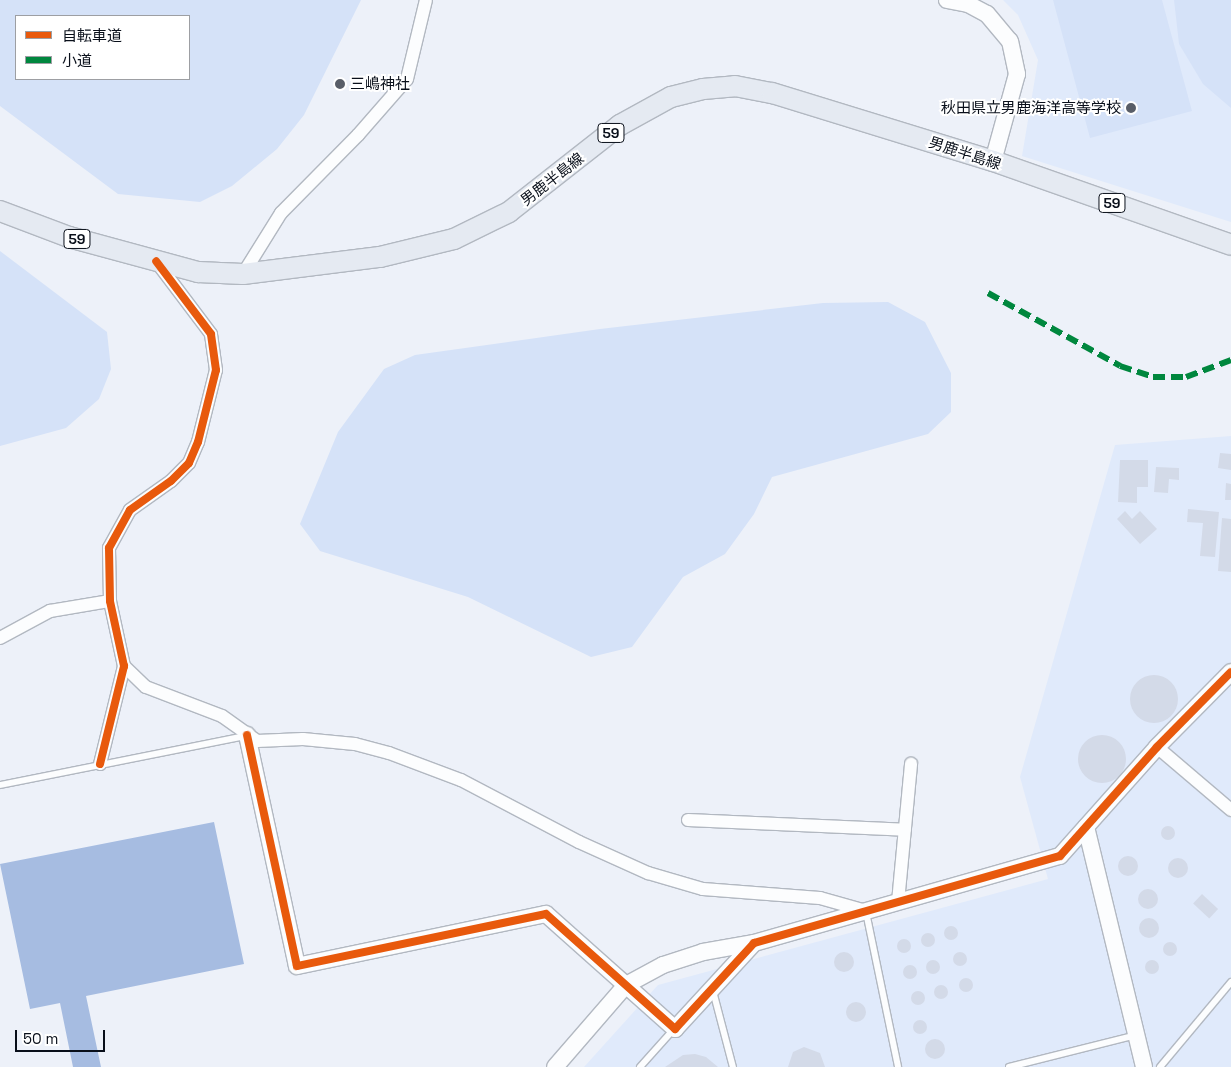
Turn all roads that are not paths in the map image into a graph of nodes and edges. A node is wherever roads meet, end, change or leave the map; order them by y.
1 (426, 0) edge
2 (947, 0) edge
3 (993, 161) junction
4 (0, 211) edge
5 (1231, 245) edge
6 (156, 261) junction
7 (243, 274) junction
8 (110, 601) junction
9 (0, 638) edge
10 (124, 666) junction
11 (1231, 672) edge
12 (247, 736) junction
13 (1157, 747) junction
14 (100, 764) junction
15 (912, 764) dead end
16 (0, 785) edge
17 (1231, 810) edge
18 (688, 820) dead end
19 (1086, 827) junction
20 (905, 830) junction
21 (898, 902) junction
22 (866, 911) junction
23 (754, 943) junction
24 (1231, 982) edge
25 (626, 985) junction
26 (712, 988) junction
27 (675, 1029) junction
28 (1136, 1035) junction
29 (555, 1067) edge
30 (640, 1067) edge
31 (733, 1067) edge
32 (898, 1067) edge
33 (1009, 1067) edge
34 (1144, 1067) edge
35 (1160, 1067) edge

1 - 7 street
2 - 3 street
3 - 5 main road, 男鹿半島線 / 59
3 - 7 main road, 男鹿半島線 / 59
4 - 6 main road, 男鹿半島線 / 59
6 - 7 main road, 男鹿半島線 / 59
6 - 8 street
8 - 9 street
8 - 10 street
10 - 12 street
10 - 14 street
11 - 13 street
12 - 14 lane
12 - 22 street
12 - 25 street
13 - 17 street
13 - 19 street
14 - 16 lane
15 - 20 street
18 - 20 street
19 - 21 street
19 - 28 street
20 - 21 street
21 - 22 street
22 - 23 street
22 - 32 lane
23 - 25 street
23 - 26 street
24 - 35 lane
25 - 27 street
25 - 29 street
26 - 27 street
26 - 31 lane
27 - 30 lane
28 - 33 lane
28 - 34 street

